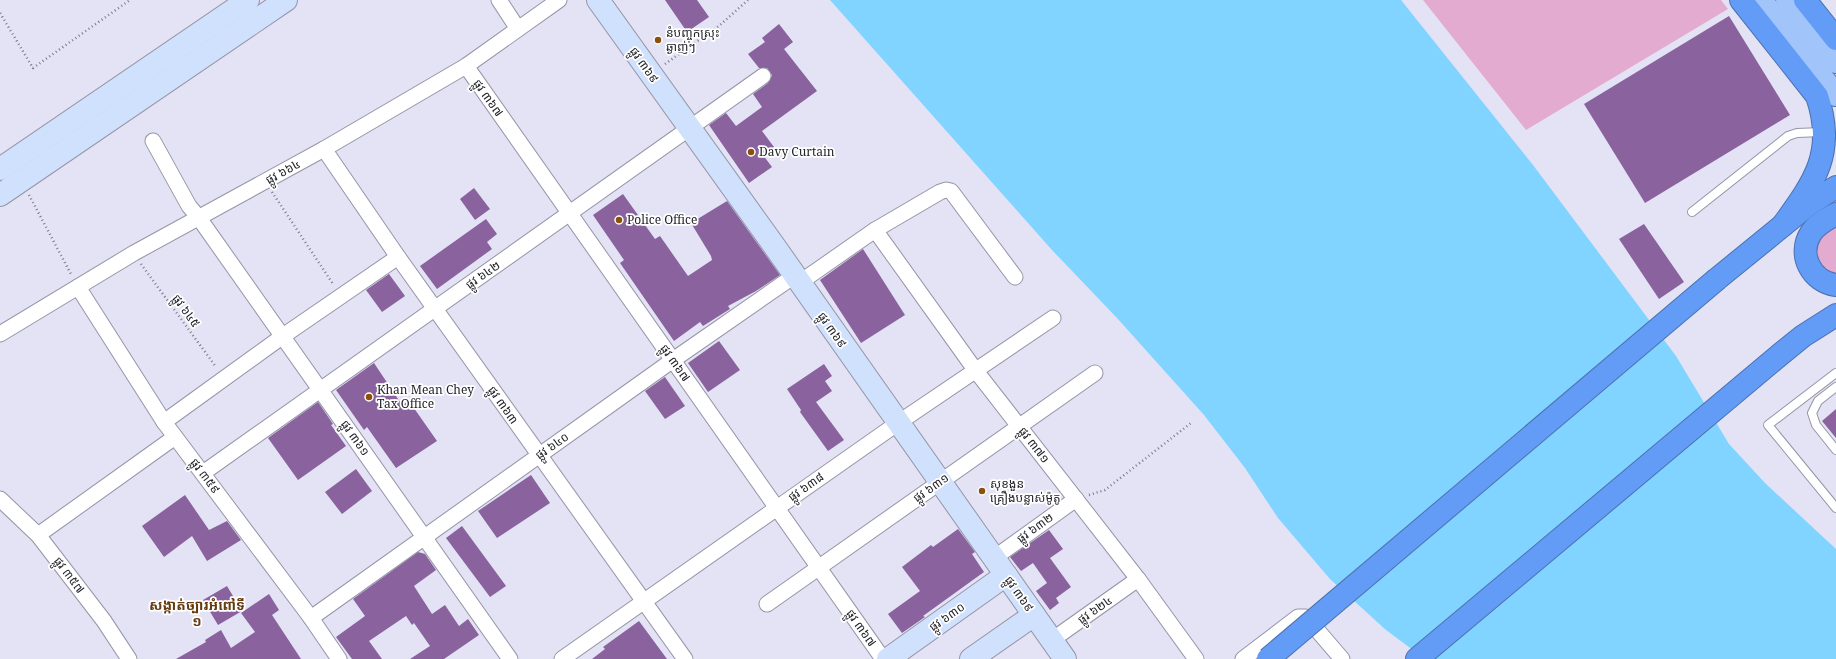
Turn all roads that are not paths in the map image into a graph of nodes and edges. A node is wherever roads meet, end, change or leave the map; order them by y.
1 (248, 0) edge
2 (286, 0) edge
3 (499, 0) edge
4 (559, 0) edge
5 (598, 0) edge
6 (1741, 0) edge
7 (1761, 0) edge
8 (1787, 0) edge
9 (1805, 0) edge
10 (518, 29) junction
11 (1836, 39) edge
12 (1836, 62) edge
13 (466, 66) junction
14 (763, 76) dead end
15 (1836, 95) edge
16 (690, 129) junction
17 (1828, 132) junction
18 (153, 141) dead end
19 (324, 150) junction
20 (10, 171) edge
21 (1836, 187) edge
22 (0, 195) edge
23 (1692, 212) dead end
24 (570, 213) junction
25 (1836, 214) edge
26 (199, 218) junction
27 (1782, 225) junction
28 (875, 230) junction
29 (398, 257) junction
30 (1015, 277) dead end
31 (796, 280) junction
32 (1836, 285) edge
33 (78, 287) junction
34 (435, 308) junction
35 (1836, 315) edge
36 (1053, 318) dead end
37 (0, 334) edge
38 (283, 336) junction
39 (673, 360) junction
40 (976, 371) junction
41 (1095, 373) dead end
42 (1836, 374) edge
43 (1836, 387) edge
44 (321, 389) junction
45 (164, 422) junction
46 (898, 423) junction
47 (1019, 426) junction
48 (175, 437) junction
49 (1836, 450) edge
50 (538, 456) junction
51 (203, 473) junction
52 (940, 482) junction
53 (0, 499) edge
54 (1076, 499) junction
55 (777, 508) junction
56 (1836, 508) edge
57 (38, 535) junction
58 (425, 537) junction
59 (818, 567) junction
60 (1000, 567) junction
61 (1138, 579) junction
62 (642, 602) junction
63 (767, 604) dead end
64 (1034, 615) junction
65 (311, 618) junction
66 (1052, 640) junction
67 (129, 659) edge
68 (339, 659) edge
69 (510, 659) edge
70 (562, 659) edge
71 (684, 659) edge
72 (883, 659) edge
73 (888, 659) edge
74 (971, 659) edge
75 (1065, 659) edge
76 (1196, 659) edge
77 (1243, 659) edge
78 (1268, 659) edge
79 (1342, 659) edge
80 (1418, 659) edge

1 - 20 street
2 - 20 street
3 - 10 street
4 - 10 street, ផ្លូវ ៦៦៤
5 - 16 street, ផ្លូវ ៣៦៩
6 - 17 highway
7 - 15 main road
8 - 12 main road
9 - 11 highway
10 - 13 street, ផ្លូវ ៦៦៤
13 - 19 street, ផ្លូវ ៦៦៤
13 - 24 street, ផ្លូវ ៣៦៧
14 - 16 street, ផ្លូវ ៦៤២
16 - 24 street, ផ្លូវ ៦៤២
16 - 31 street, ផ្លូវ ៣៦៩
17 - 23 lane
17 - 27 highway
18 - 26 street, ផ្លូវ ៣៦១
19 - 26 street, ផ្លូវ ៦៦៤
19 - 29 street, ផ្លូវ ៣៦៣
20 - 22 street
21 - 27 highway
24 - 34 street, ផ្លូវ ៦៤២
24 - 39 street, ផ្លូវ ៣៦៧
25 - 32 highway
26 - 33 street, ផ្លូវ ៦៦៤
26 - 38 street, ផ្លូវ ៣៦១
27 - 78 highway, bridge
28 - 30 street, ផ្លូវ ៦៤០
28 - 31 street, ផ្លូវ ៦៤០
28 - 40 street, ផ្លូវ ៣៧១
29 - 34 street, ផ្លូវ ៣៦៣
29 - 38 street
31 - 39 street, ផ្លូវ ៦៤០
31 - 46 street, ផ្លូវ ៣៦៩
33 - 37 street, ផ្លូវ ៦៦៤
33 - 45 street, ផ្លូវ ៣៥៩
34 - 44 street, ផ្លូវ ៦៤២
34 - 50 street, ផ្លូវ ៣៦៣
35 - 80 highway
36 - 40 street, ផ្លូវ ៦៣៨
38 - 44 street, ផ្លូវ ៣៦១
38 - 45 street
39 - 50 street, ផ្លូវ ៦៤០
39 - 55 street, ផ្លូវ ៣៦៧
40 - 46 street, ផ្លូវ ៦៣៨
40 - 47 street, ផ្លូវ ៣៧១
41 - 47 street, ផ្លូវ ៦៣១
42 - 56 lane
43 - 49 lane
44 - 51 street, ផ្លូវ ៦៤២
44 - 58 street, ផ្លូវ ៣៦១
45 - 48 street, ផ្លូវ ៣៥៩
46 - 52 street, ផ្លូវ ៣៦៩
46 - 55 street, ផ្លូវ ៦៣៨
47 - 52 street, ផ្លូវ ៦៣១
47 - 54 street, ផ្លូវ ៣៧១
48 - 51 street, ផ្លូវ ៣៥៩
48 - 57 street
50 - 58 street, ផ្លូវ ៦៤០
50 - 62 street, ផ្លូវ ៣៦៣
51 - 65 street, ផ្លូវ ៣៥៩
52 - 59 street, ផ្លូវ ៦៣១
52 - 60 street, ផ្លូវ ៣៦៩
53 - 57 street, ផ្លូវ ៣៥៧
54 - 60 street, ផ្លូវ ៦៣២
54 - 61 street, ផ្លូវ ៣៧១
55 - 59 street, ផ្លូវ ៣៦៧
55 - 62 street, ផ្លូវ ៦៣៨
57 - 67 street, ផ្លូវ ៣៥៧
58 - 65 street, ផ្លូវ ៦៤០
58 - 69 street, ផ្លូវ ៣៦១
59 - 63 street, ផ្លូវ ៦៣១
59 - 72 street, ផ្លូវ ៣៦៧
60 - 64 street, ផ្លូវ ៣៦៩
60 - 73 street, ផ្លូវ ៦៣០
61 - 66 street, ផ្លូវ ៦២៤
61 - 76 street, ផ្លូវ ៣៧១
62 - 70 street, ផ្លូវ ៦៣៨
62 - 71 street, ផ្លូវ ៣៦៣
64 - 66 street, ផ្លូវ ៣៦៩
64 - 74 street
65 - 68 street, ផ្លូវ ៣៥៩
66 - 75 street, ផ្លូវ ៣៦៩
77 - 79 street

